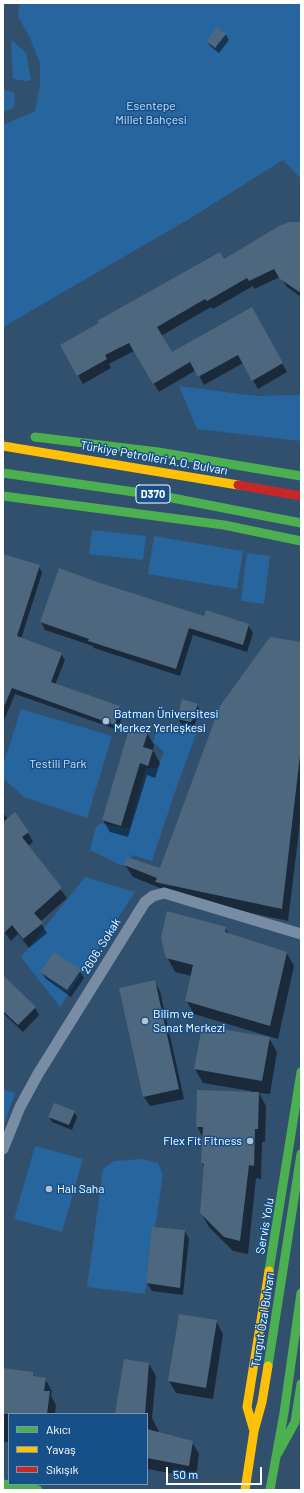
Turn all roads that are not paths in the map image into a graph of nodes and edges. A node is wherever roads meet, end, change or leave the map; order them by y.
1 (26, 436) dead end
2 (3, 446) edge
3 (301, 467) edge
4 (3, 473) edge
5 (286, 473) junction
6 (301, 476) edge
7 (3, 496) edge
8 (301, 496) edge
9 (301, 523) edge
10 (301, 540) edge
11 (301, 934) edge
12 (301, 1072) edge
13 (3, 1149) edge
14 (301, 1154) edge
15 (301, 1293) edge
16 (301, 1384) edge
17 (254, 1431) junction
18 (277, 1454) junction
19 (9, 1485) edge
20 (272, 1488) edge
21 (244, 1489) edge
22 (38, 1490) edge

1 - 5 main road, Türkiye Petrolleri A.O. Bulvarı
2 - 8 main road, Türkiye Petrolleri A.O. Bulvarı / D370
3 - 5 main road
4 - 9 main road, D370
5 - 6 main road, Türkiye Petrolleri A.O. Bulvarı
7 - 10 main road
11 - 13 street, 2606. Sokak
12 - 17 main road, Servis Yolu
14 - 17 main road, Turgut Özal Bulvarı
15 - 18 main road
16 - 18 main road
17 - 21 main road, Turgut Özal Bulvarı
18 - 20 main road
19 - 22 main road

